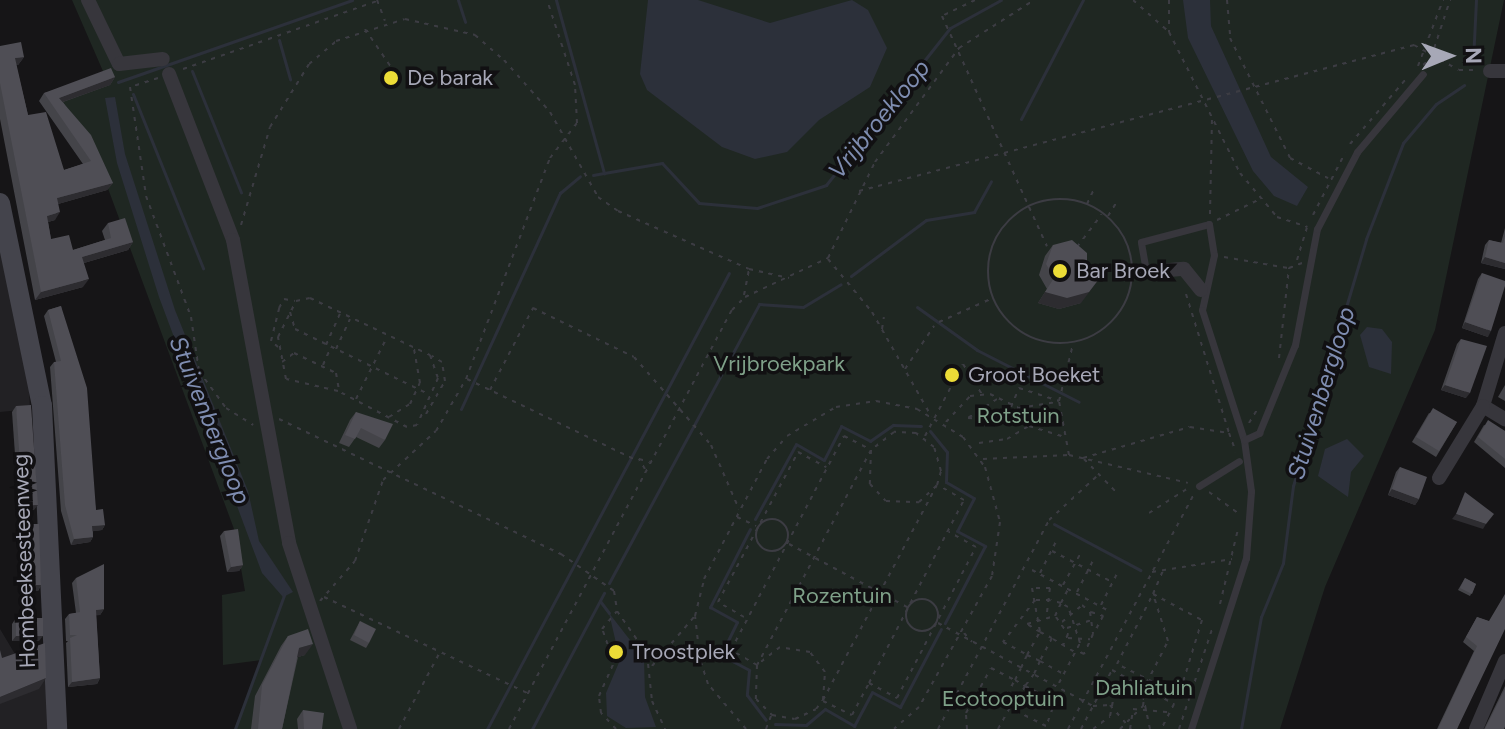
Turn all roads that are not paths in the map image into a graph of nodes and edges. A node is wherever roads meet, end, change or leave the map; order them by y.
1 (88, 0) edge
2 (1419, 73) road end
3 (0, 203) edge
4 (1146, 272) joint
5 (1201, 290) junction
6 (1505, 333) edge
7 (1483, 406) junction
8 (1505, 419) edge
9 (1244, 440) junction
10 (1239, 461) road end
11 (1439, 478) dead end
12 (1196, 485) road end
13 (1505, 661) edge
14 (57, 729) edge
15 (350, 729) edge
16 (1191, 729) edge
17 (1476, 729) edge

1 - 15 street
2 - 9 lane
3 - 14 main road, Hombeeksesteenweg
4 - 5 street
4 - 5 lane
5 - 9 lane
6 - 7 street
7 - 8 street
7 - 11 street
9 - 16 lane
10 - 12 lane
13 - 17 street

